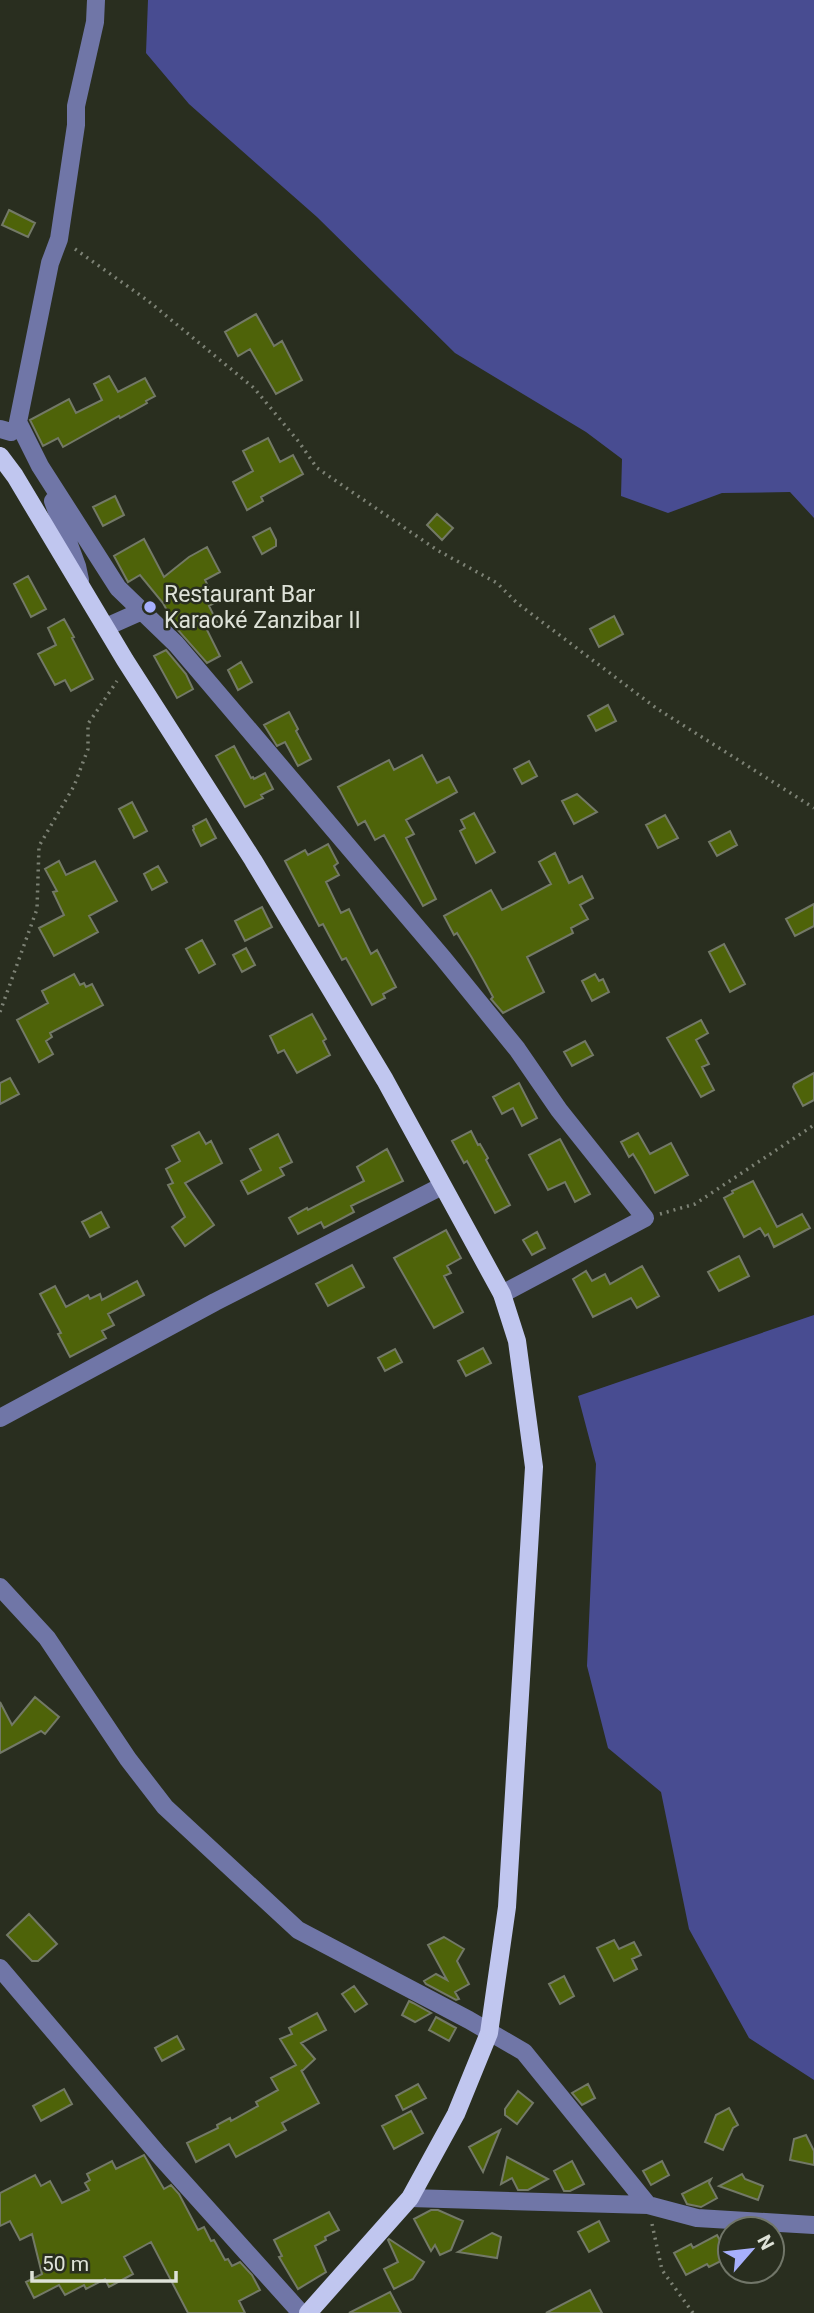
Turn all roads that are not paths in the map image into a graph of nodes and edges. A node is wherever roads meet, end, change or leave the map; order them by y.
1 (96, 0) edge
2 (19, 426) junction
3 (0, 429) edge
4 (0, 456) edge
5 (40, 466) junction
6 (80, 583) junction
7 (142, 611) junction
8 (106, 627) junction
9 (442, 1186) junction
10 (502, 1294) junction
11 (0, 1418) edge
12 (0, 1587) edge
13 (0, 1968) edge
14 (489, 2033) junction
15 (410, 2198) junction
16 (648, 2205) junction
17 (814, 2225) edge
18 (301, 2313) edge
19 (308, 2313) edge

1 - 2 street
2 - 3 street
2 - 5 street
4 - 6 main road
5 - 6 street
5 - 7 street
6 - 8 main road
7 - 8 street
7 - 10 street
8 - 9 main road
9 - 10 main road
9 - 11 street
10 - 14 main road
12 - 14 street
13 - 18 street
14 - 15 main road
14 - 16 street
15 - 16 street
15 - 19 main road
16 - 17 street

